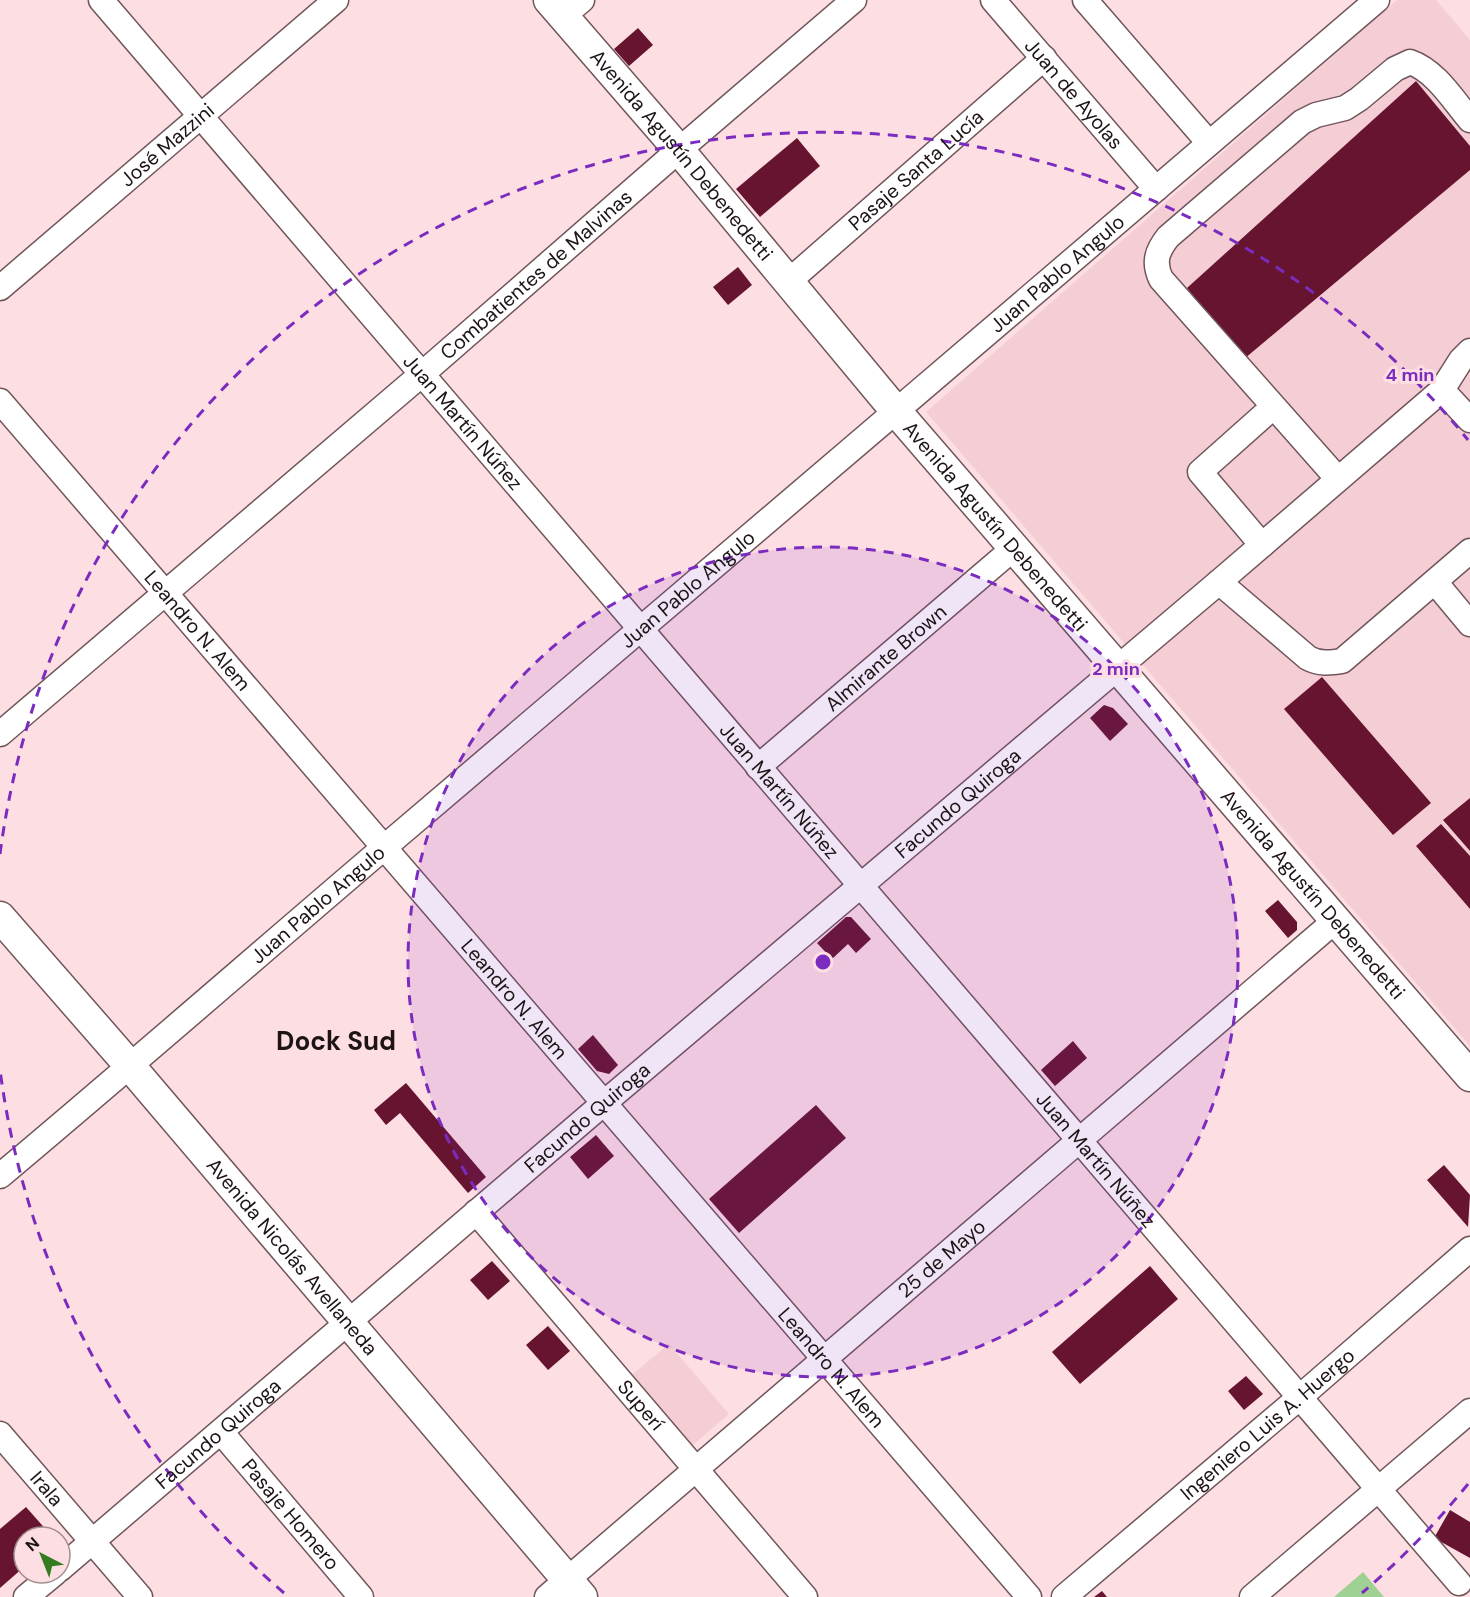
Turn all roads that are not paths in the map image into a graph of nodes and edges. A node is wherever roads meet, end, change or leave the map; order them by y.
1 (101, 0) edge
2 (336, 0) edge
3 (854, 0) edge
4 (993, 0) edge
5 (1086, 0) edge
6 (1377, 0) edge
7 (565, 5) edge
8 (1044, 58) junction
9 (201, 115) junction
10 (1470, 120) edge
11 (1209, 143) junction
12 (679, 150) junction
13 (1156, 189) junction
14 (788, 282) junction
15 (0, 288) edge
16 (1470, 351) edge
17 (422, 374) junction
18 (1442, 390) junction
19 (0, 401) edge
20 (895, 410) junction
21 (1264, 415) dead end
22 (1470, 420) edge
23 (1338, 479) junction
24 (1262, 545) junction
25 (1014, 548) junction
26 (1470, 551) edge
27 (1219, 582) junction
28 (1435, 582) junction
29 (166, 592) junction
30 (1470, 624) edge
31 (641, 630) junction
32 (1118, 667) junction
33 (0, 734) edge
34 (758, 767) junction
35 (385, 847) junction
36 (860, 886) junction
37 (0, 918) edge
38 (1336, 920) junction
39 (130, 1066) junction
40 (1470, 1076) edge
41 (604, 1103) junction
42 (1079, 1142) junction
43 (0, 1176) edge
44 (476, 1212) junction
45 (1470, 1249) edge
46 (349, 1322) junction
47 (825, 1358) junction
48 (1300, 1397) junction
49 (1470, 1411) edge
50 (221, 1432) junction
51 (0, 1434) edge
52 (696, 1469) junction
53 (1378, 1489) junction
54 (92, 1542) junction
55 (72, 1559) edge
56 (1459, 1583) dead end
57 (41, 1585) edge
58 (566, 1591) edge
59 (27, 1597) edge
60 (140, 1597) edge
61 (361, 1597) edge
62 (805, 1597) edge
63 (1029, 1597) edge
64 (1064, 1597) edge
65 (1252, 1597) edge

1 - 9 street, Juan Martín Núñez
2 - 9 street, José Mazzini
3 - 12 street, Combatientes de Malvinas
4 - 8 street, Juan de Ayolas
5 - 11 street
6 - 11 street, Juan Pablo Angulo
7 - 12 main road, Avenida Agustín Debenedetti
8 - 13 street, Juan de Ayolas
8 - 14 street, Pasaje Santa Lucía
9 - 15 street, José Mazzini
9 - 17 street, Juan Martín Núñez
10 - 23 street
11 - 13 street, Juan Pablo Angulo
12 - 14 main road, Avenida Agustín Debenedetti
12 - 17 street, Combatientes de Malvinas
13 - 20 street, Juan Pablo Angulo
14 - 20 main road, Avenida Agustín Debenedetti
16 - 18 street, Facundo Quiroga
17 - 29 street, Combatientes de Malvinas
17 - 31 street, Juan Martín Núñez
18 - 22 street
18 - 23 street, Facundo Quiroga
19 - 29 street, Leandro N. Alem
20 - 25 main road, Avenida Agustín Debenedetti
20 - 31 street, Juan Pablo Angulo
21 - 24 street
23 - 24 street, Facundo Quiroga
24 - 27 street, Facundo Quiroga
25 - 32 main road, Avenida Agustín Debenedetti
25 - 34 street, Almirante Brown
26 - 28 street
27 - 28 street
27 - 32 street, Facundo Quiroga
28 - 30 street
29 - 33 street, Combatientes de Malvinas
29 - 35 street, Leandro N. Alem
31 - 34 street, Juan Martín Núñez
31 - 35 street, Juan Pablo Angulo
32 - 36 street, Facundo Quiroga
32 - 38 main road, Avenida Agustín Debenedetti
34 - 36 street, Juan Martín Núñez
35 - 39 street, Juan Pablo Angulo
35 - 41 street, Leandro N. Alem
36 - 41 street, Facundo Quiroga
36 - 42 street, Juan Martín Núñez
37 - 39 main road, Avenida Nicolás Avellaneda
38 - 40 main road, Avenida Agustín Debenedetti
38 - 42 street, 25 de Mayo
39 - 43 street, Juan Pablo Angulo
39 - 46 main road, Avenida Nicolás Avellaneda
41 - 44 street, Facundo Quiroga
41 - 47 street, Leandro N. Alem
42 - 47 street, 25 de Mayo
42 - 48 street, Juan Martín Núñez
44 - 46 street, Facundo Quiroga
44 - 52 street, Superí
45 - 48 street, Ingeniero Luis A. Huergo
46 - 50 street, Facundo Quiroga
46 - 58 main road, Avenida Nicolás Avellaneda
47 - 52 street, 25 de Mayo
47 - 63 street, Leandro N. Alem
48 - 53 street, Juan Martín Núñez
48 - 64 street, Ingeniero Luis A. Huergo
49 - 53 street
50 - 54 street, Facundo Quiroga
50 - 61 street, Pasaje Homero
51 - 54 street, Irala
52 - 58 street, 25 de Mayo
52 - 62 street, Superí
53 - 56 street, Juan Martín Núñez
53 - 65 street
54 - 55 street, Facundo Quiroga
54 - 60 street, Irala
57 - 59 street

